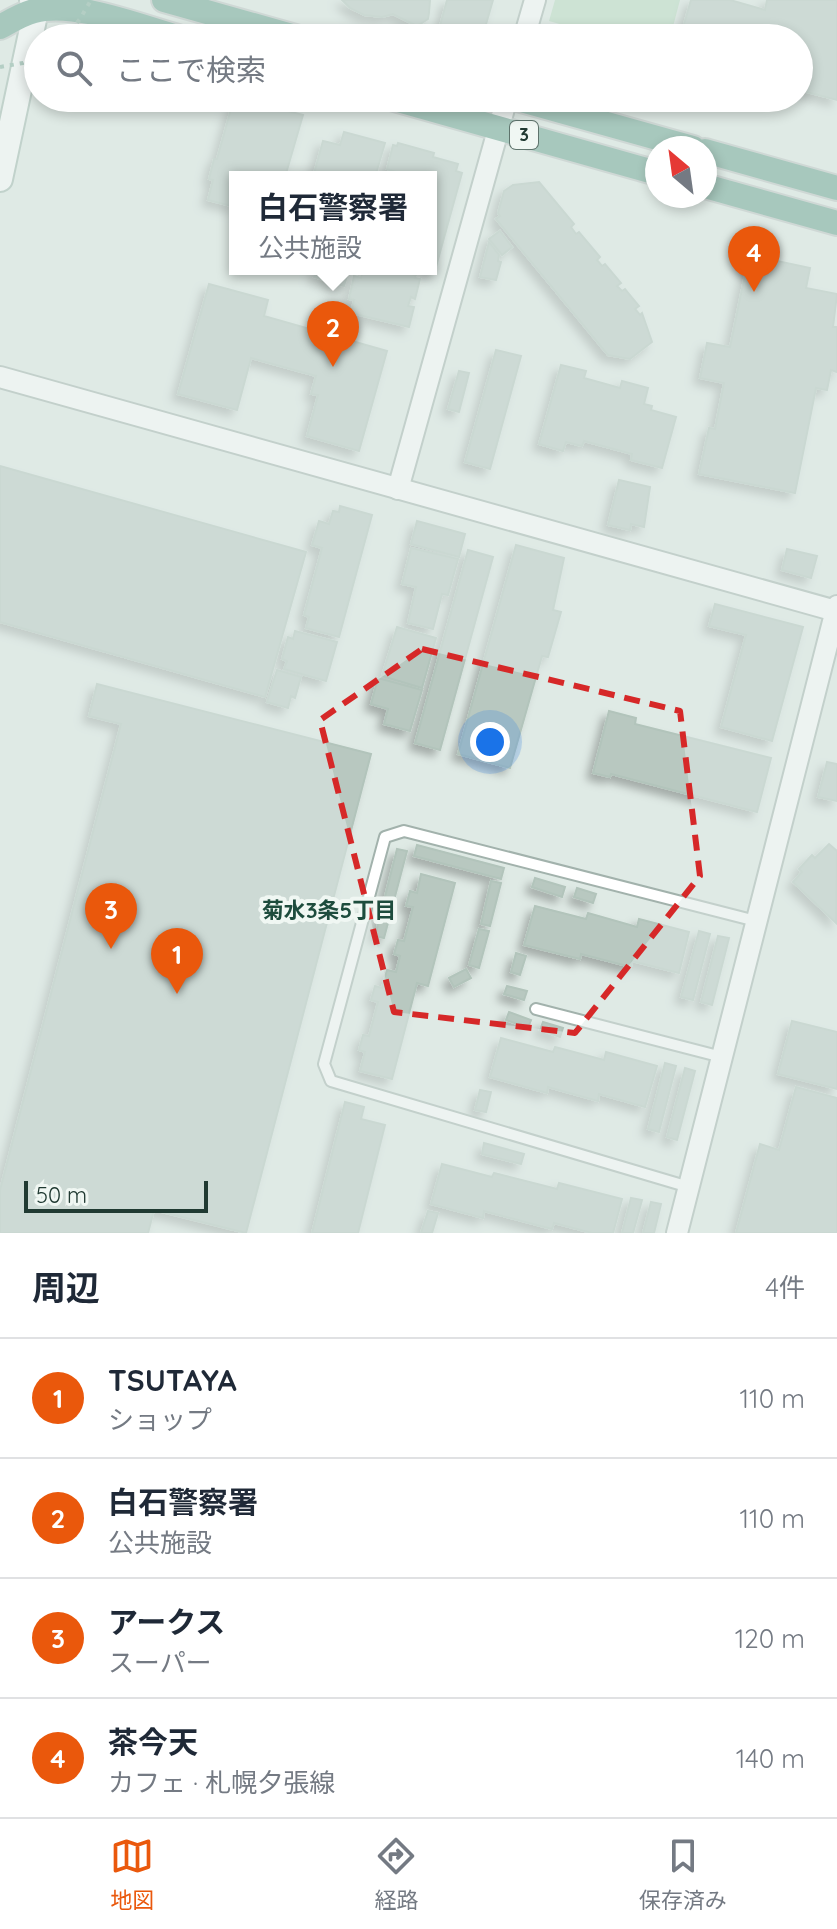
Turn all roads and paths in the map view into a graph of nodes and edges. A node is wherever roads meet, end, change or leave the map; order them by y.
1 (91, 0) edge
2 (164, 0) edge
3 (535, 0) edge
4 (34, 5) edge
5 (76, 24) edge
6 (132, 24) edge
7 (249, 24) edge
8 (528, 24) edge
9 (0, 27) edge
10 (24, 56) edge
11 (24, 63) edge
12 (0, 67) edge
13 (440, 112) edge
14 (503, 112) edge
15 (564, 112) edge
16 (499, 129) junction
17 (650, 136) edge
18 (717, 154) edge
19 (645, 170) edge
20 (0, 179) edge
21 (837, 188) edge
22 (717, 189) edge
23 (837, 223) edge
24 (0, 377) edge
25 (398, 489) junction
26 (837, 608) edge
27 (756, 921) junction
28 (536, 1009) dead end
29 (722, 1057) junction
30 (689, 1187) junction
31 (677, 1233) edge

1 - 5 path, bridge
2 - 7 main road
3 - 8 street
4 - 6 main road
4 - 9 main road
10 - 20 street
11 - 12 path, bridge
13 - 16 main road, 3
14 - 16 street
15 - 17 main road, 3
16 - 19 main road, 3
16 - 25 street
18 - 21 main road
22 - 23 main road
24 - 25 street
25 - 26 street
26 - 27 street
27 - 29 street
27 - 30 lane
28 - 29 lane
29 - 30 street
30 - 31 street

